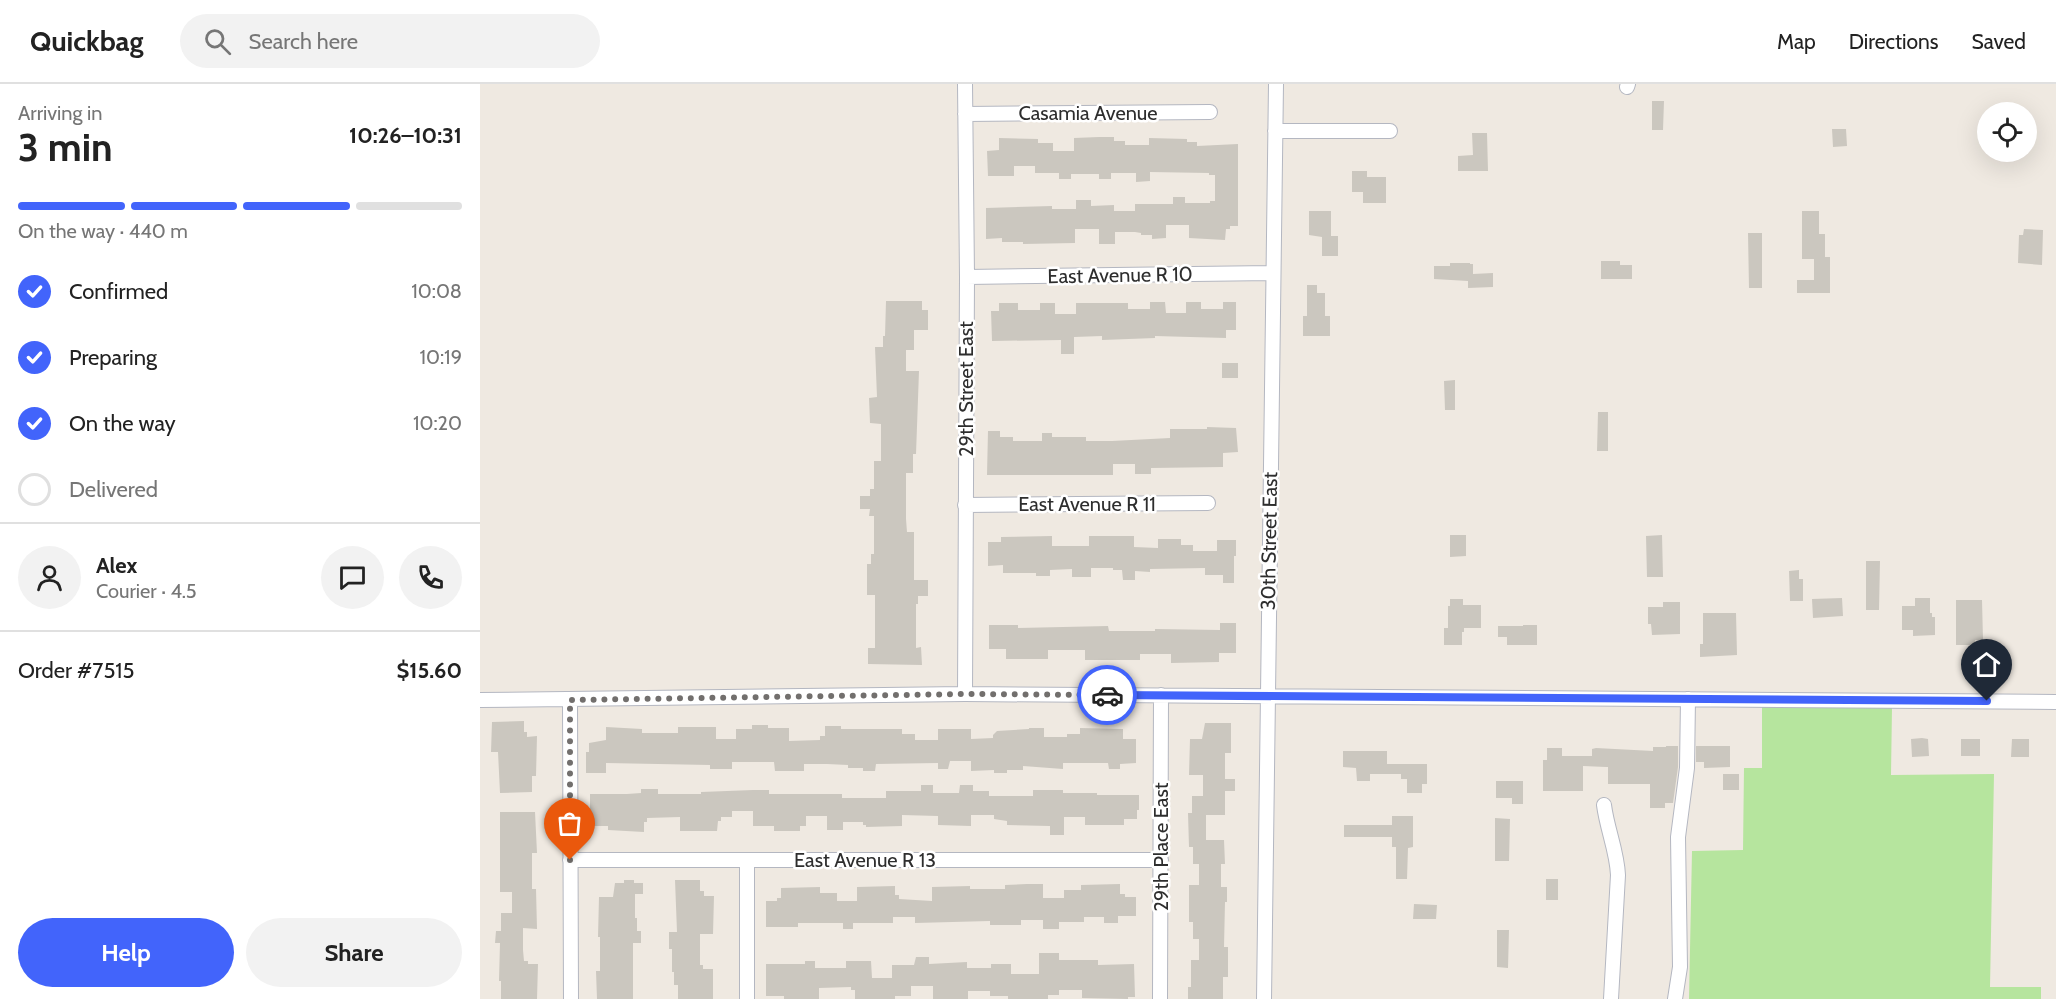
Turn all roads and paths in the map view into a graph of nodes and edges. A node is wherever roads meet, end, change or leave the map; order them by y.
1 (965, 84) edge
2 (1276, 84) edge
3 (1210, 112) dead end
4 (965, 114) junction
5 (1275, 131) junction
6 (1390, 131) dead end
7 (1273, 273) junction
8 (967, 277) junction
9 (1208, 503) dead end
10 (965, 505) junction
11 (965, 694) junction
12 (1161, 695) junction
13 (1267, 697) junction
14 (1688, 699) junction
15 (480, 700) edge
16 (570, 700) junction
17 (2056, 702) edge
18 (1604, 805) dead end
19 (570, 860) junction
20 (747, 860) junction
21 (1161, 860) junction
22 (571, 999) edge
23 (747, 999) edge
24 (1160, 999) edge
25 (1264, 999) edge
26 (1611, 999) edge
27 (1675, 999) edge

1 - 4 street, 29th Street East
2 - 5 street, 30th Street East
3 - 4 street, Casamia Avenue
4 - 8 street, 29th Street East
5 - 6 street
5 - 7 street, 30th Street East
7 - 8 street, East Avenue R 10
7 - 13 street, 30th Street East
8 - 10 street, 29th Street East
9 - 10 street, East Avenue R 11
10 - 11 street, 29th Street East
11 - 12 street
11 - 16 street
12 - 13 street
12 - 21 street, 29th Place East
13 - 14 street
13 - 25 street, 30th Street East
14 - 17 street
14 - 27 street
15 - 16 street
16 - 19 street
18 - 26 street
19 - 20 street, East Avenue R 13
19 - 22 street
20 - 21 street, East Avenue R 13
20 - 23 street
21 - 24 street, 29th Place East

